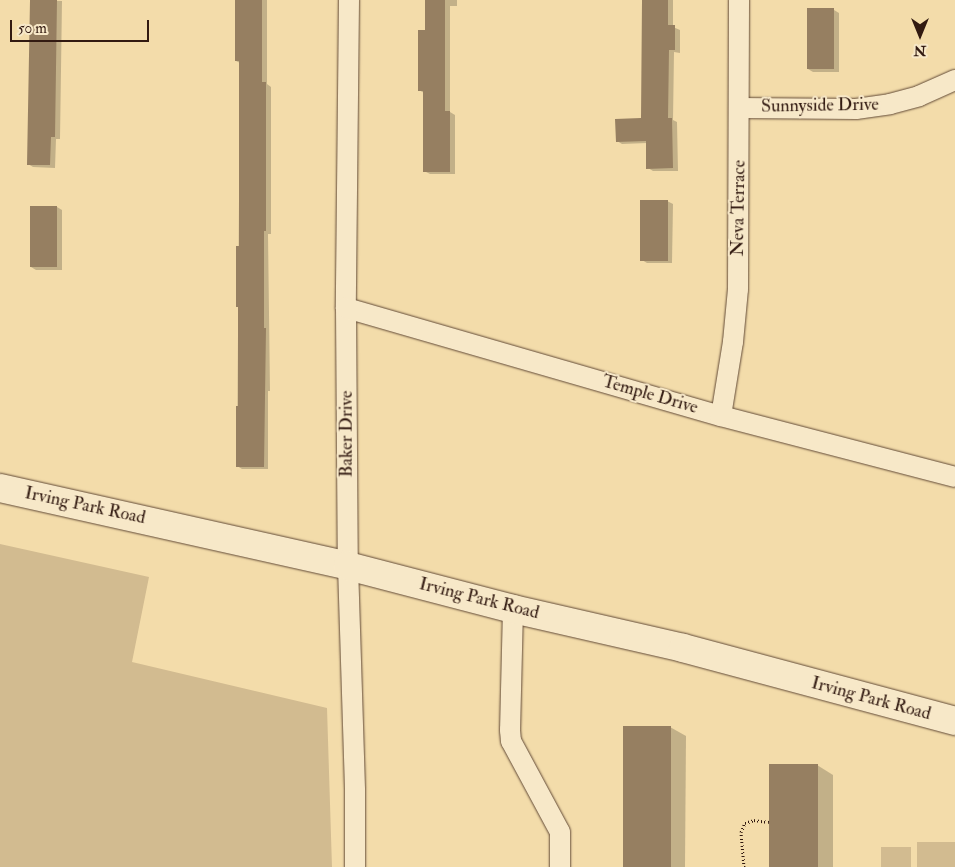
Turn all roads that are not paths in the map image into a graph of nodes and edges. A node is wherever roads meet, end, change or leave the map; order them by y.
1 (349, 0) edge
2 (739, 0) edge
3 (955, 80) edge
4 (740, 108) junction
5 (346, 308) junction
6 (721, 416) junction
7 (955, 477) edge
8 (0, 488) edge
9 (348, 566) junction
10 (513, 609) junction
11 (955, 721) edge
12 (355, 867) edge
13 (560, 867) edge

1 - 5 street, Baker Drive
2 - 4 street, Neva Terrace
3 - 4 street, Sunnyside Drive
4 - 6 street, Neva Terrace
5 - 6 street, Temple Drive
5 - 9 street, Baker Drive
6 - 7 street, Temple Drive
8 - 9 main road, Irving Park Road
9 - 10 main road, Irving Park Road
9 - 12 street, Baker Drive
10 - 11 main road, Irving Park Road
10 - 13 street

